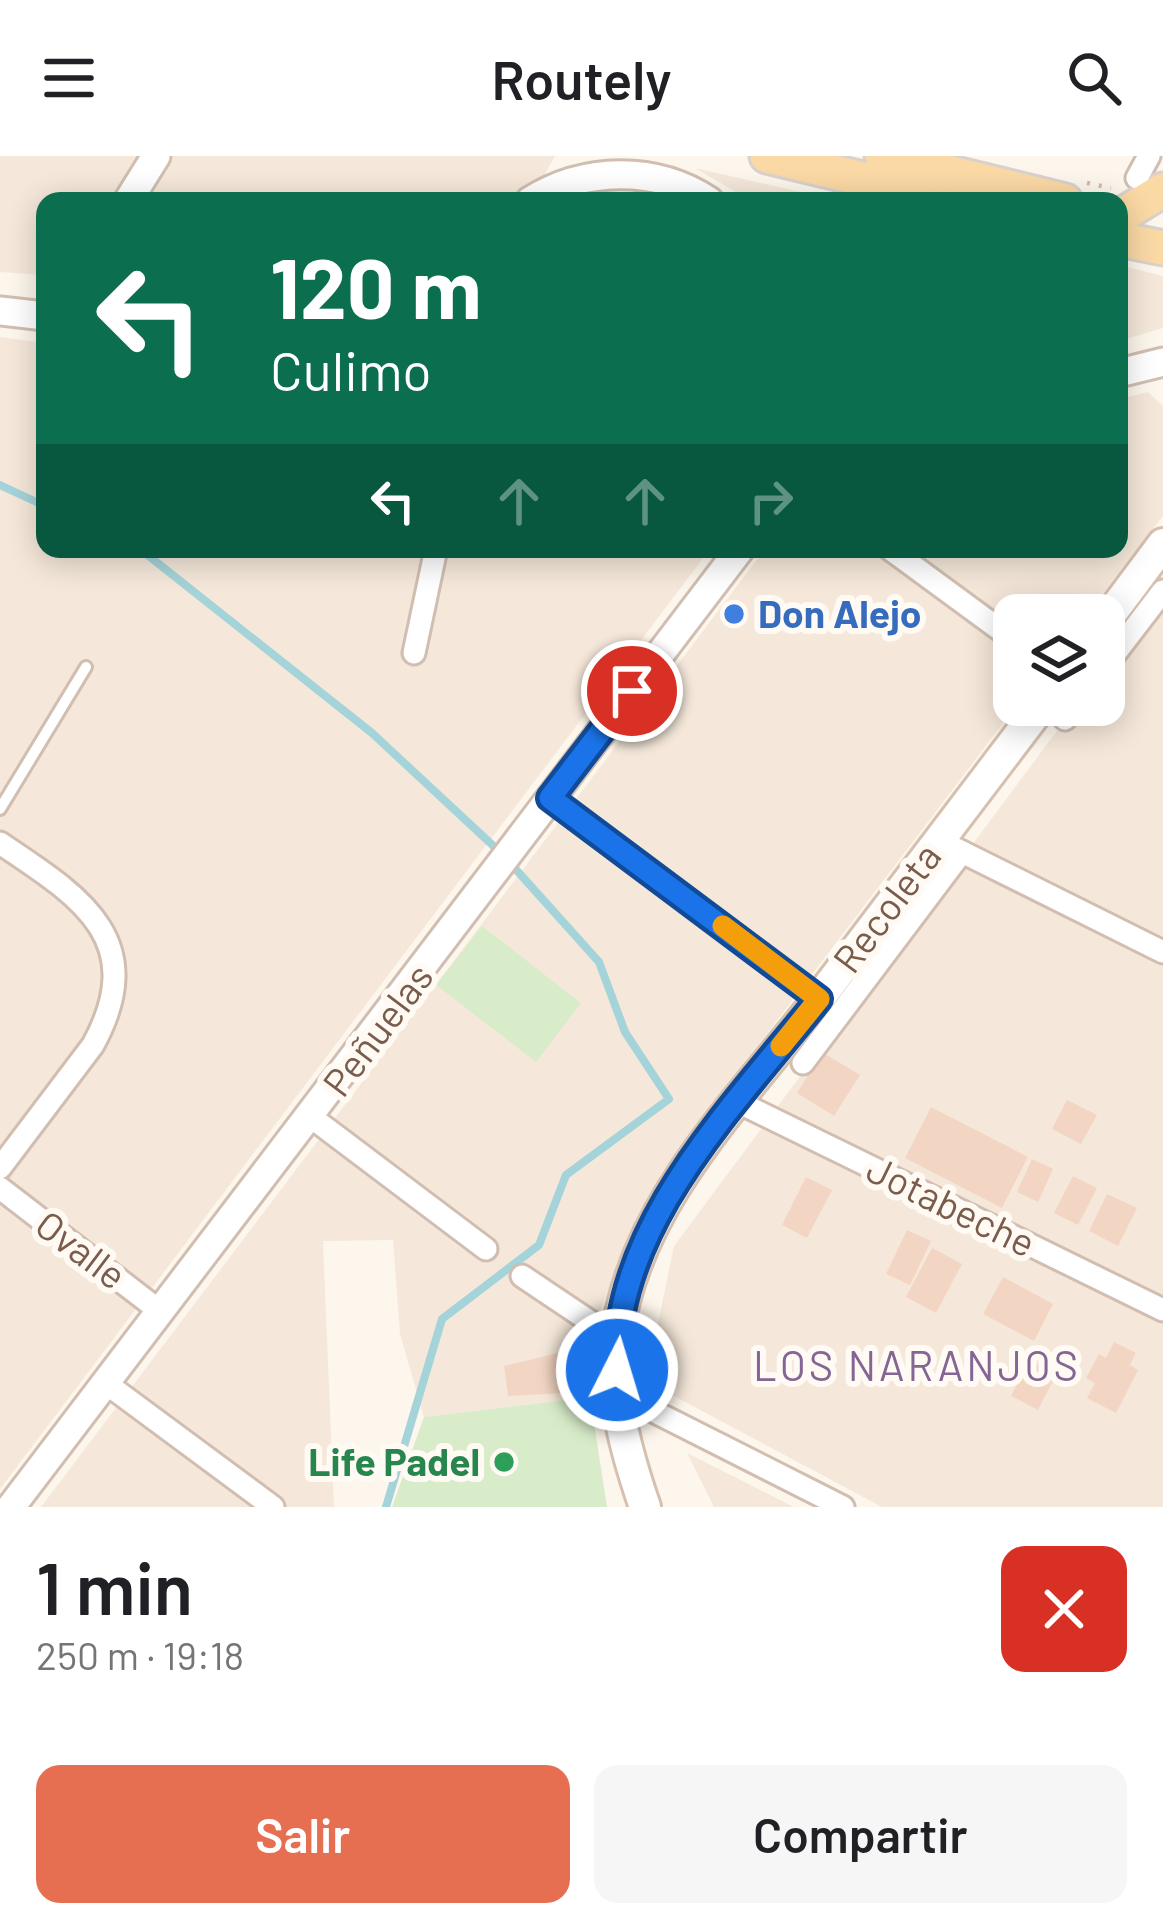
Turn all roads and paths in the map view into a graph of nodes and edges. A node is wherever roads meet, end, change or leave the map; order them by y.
1 (156, 156) edge
2 (767, 156) edge
3 (881, 156) edge
4 (1149, 156) edge
5 (1150, 184) edge
6 (134, 192) edge
7 (548, 192) edge
8 (687, 192) edge
9 (916, 192) edge
10 (1028, 192) edge
11 (1128, 213) edge
12 (1128, 223) edge
13 (1163, 223) edge
14 (1128, 228) edge
15 (1163, 248) edge
16 (0, 310) edge
17 (36, 315) edge
18 (1163, 362) edge
19 (1128, 371) edge
20 (1163, 544) edge
21 (434, 558) edge
22 (733, 558) edge
23 (902, 558) edge
24 (1163, 591) edge
25 (1125, 594) edge
26 (993, 625) edge
27 (1125, 641) edge
28 (414, 653) dead end
29 (86, 667) dead end
30 (1048, 726) edge
31 (550, 798) junction
32 (0, 809) edge
33 (0, 843) edge
34 (950, 846) junction
35 (1163, 952) edge
36 (819, 999) junction
37 (803, 1063) dead end
38 (738, 1102) junction
39 (311, 1117) junction
40 (0, 1168) edge
41 (0, 1188) edge
42 (486, 1249) dead end
43 (522, 1276) dead end
44 (1163, 1310) edge
45 (160, 1312) junction
46 (616, 1340) junction
47 (106, 1384) junction
48 (619, 1401) junction
49 (11, 1507) edge
50 (273, 1507) edge
51 (644, 1507) edge
52 (843, 1507) edge

1 - 6 street
2 - 9 main road
3 - 10 main road
4 - 5 street
5 - 11 main road
7 - 8 street
12 - 13 main road
14 - 15 main road
16 - 17 street
18 - 19 street
20 - 25 main road
21 - 28 street
22 - 31 street, Peñuelas
23 - 26 street
24 - 27 street
29 - 32 lane
30 - 34 main road, Recoleta
31 - 36 street
31 - 39 street, Peñuelas
33 - 40 street
34 - 35 street
34 - 36 main road, Recoleta
34 - 37 street, Recoleta
36 - 38 main road, Recoleta
38 - 44 street, Jotabeche
38 - 46 main road, Recoleta
39 - 42 street
39 - 45 street, Peñuelas
41 - 45 street, Ovalle
43 - 46 street
45 - 47 street, Peñuelas
46 - 48 main road, Recoleta
47 - 49 street, Peñuelas
47 - 50 street
48 - 51 main road, Recoleta
48 - 52 street

